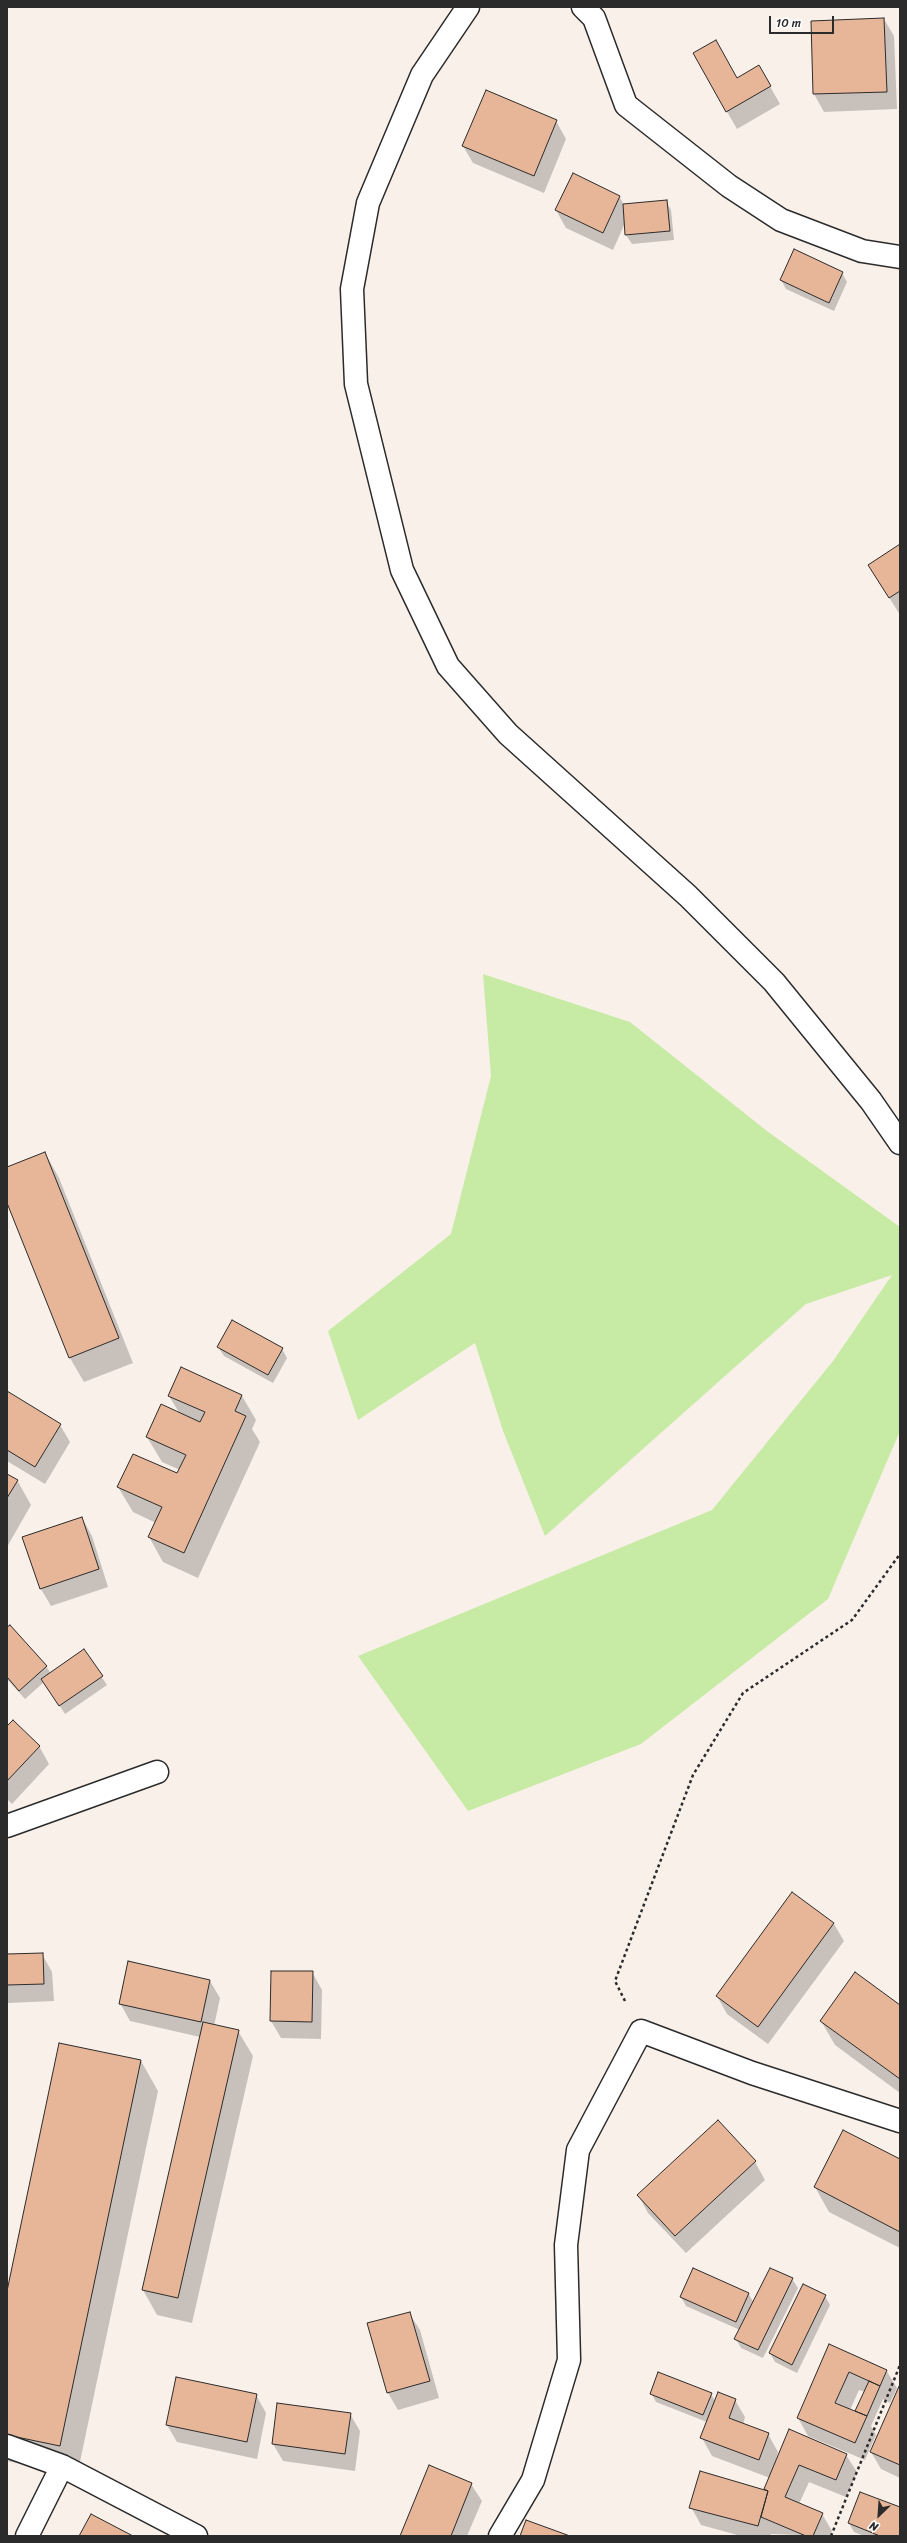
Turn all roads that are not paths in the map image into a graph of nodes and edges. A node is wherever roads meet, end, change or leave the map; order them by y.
1 (468, 7) edge
2 (583, 7) edge
3 (900, 257) edge
4 (900, 1143) edge
5 (156, 1772) dead end
6 (7, 1826) edge
7 (900, 2121) edge
8 (7, 2446) edge
9 (62, 2466) junction
10 (27, 2536) edge
11 (196, 2536) edge
12 (500, 2536) edge

1 - 4 street
2 - 3 street
5 - 6 street
7 - 12 street
8 - 9 street
9 - 10 street
9 - 11 street

